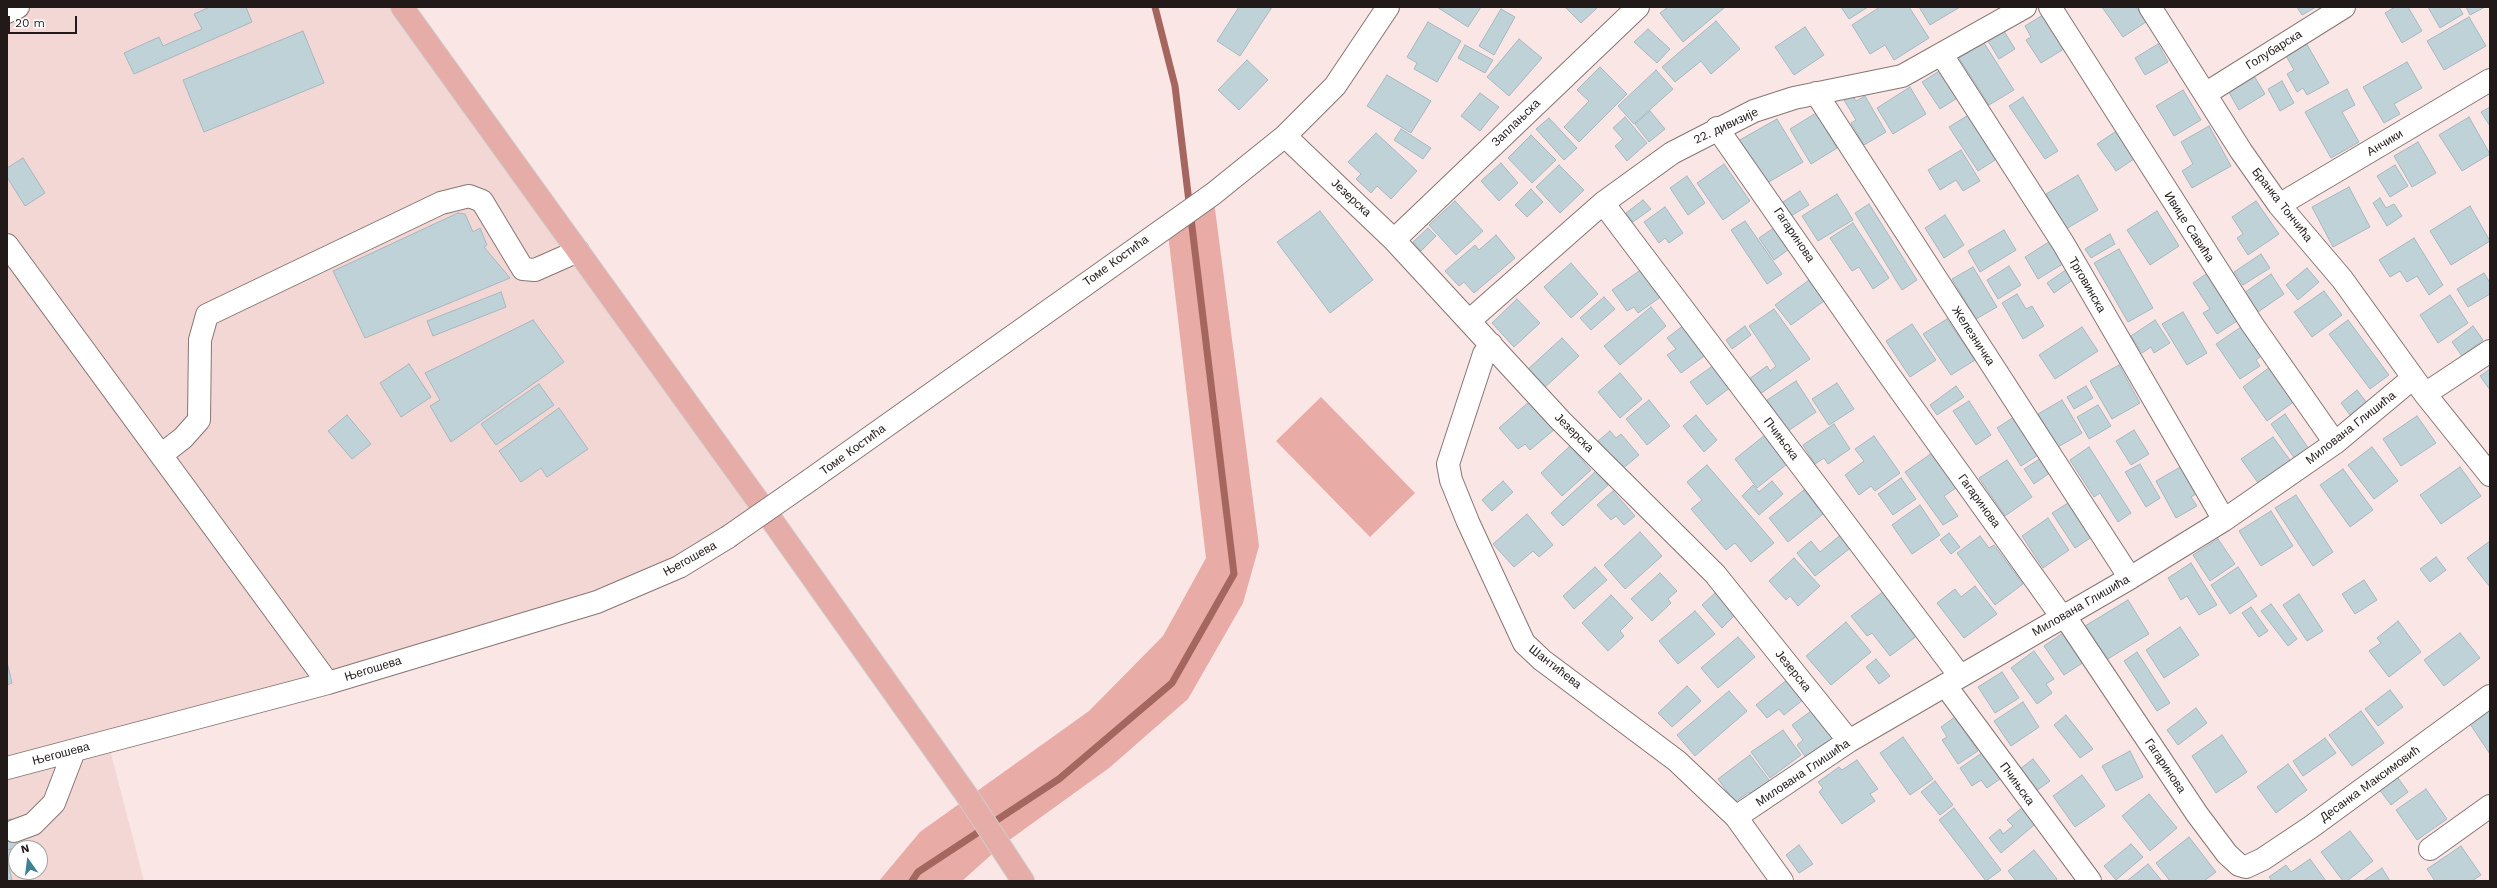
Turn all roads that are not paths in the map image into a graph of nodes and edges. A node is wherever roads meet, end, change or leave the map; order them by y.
1 (18, 7) edge
2 (402, 7) edge
3 (1388, 7) edge
4 (1638, 7) edge
5 (2026, 7) edge
6 (2050, 7) edge
7 (2150, 7) edge
8 (2344, 7) edge
9 (7, 12) edge
10 (1942, 55) junction
11 (2490, 80) edge
12 (1816, 93) junction
13 (2205, 94) junction
14 (1718, 128) junction
15 (1285, 136) junction
16 (1602, 203) junction
17 (2279, 205) junction
18 (1394, 240) junction
19 (7, 245) edge
20 (578, 251) junction
21 (1468, 321) junction
22 (1491, 344) junction
23 (2490, 351) edge
24 (2419, 386) junction
25 (2335, 443) junction
26 (161, 455) junction
27 (2490, 475) edge
28 (2224, 520) junction
29 (728, 537) joint
30 (2130, 578) junction
31 (2062, 617) junction
32 (1953, 681) junction
33 (328, 683) junction
34 (2490, 696) edge
35 (1849, 741) junction
36 (74, 750) junction
37 (7, 768) edge
38 (2490, 806) edge
39 (1736, 817) junction
40 (14, 831) dead end
41 (2430, 849) dead end
42 (2246, 867) joint
43 (1023, 881) edge
44 (1782, 881) edge
45 (2090, 881) edge

1 - 9 street
2 - 20 main road
3 - 15 street, Томе Костића
4 - 18 street, Заплањска
5 - 10 street, 22. дивизије
6 - 25 street, Ивице Савића
7 - 13 street, Бранка Тончића
8 - 13 street, Голубарска
10 - 12 street, 22. дивизије
10 - 28 street, Трговинска
11 - 17 street, Анчики
12 - 14 street, 22. дивизије
12 - 30 street, Железничка
13 - 17 street, Бранка Тончића
14 - 16 street, 22. дивизије
14 - 31 street, Гагаринова
15 - 18 street, Језерска
15 - 29 street, Томе Костића, bridge
16 - 21 street, 22. дивизије
16 - 32 street, Пчињска
17 - 24 street, Бранка Тончића
18 - 21 street, Језерска
19 - 26 street
20 - 26 street
20 - 43 main road
21 - 22 street, Језерска
22 - 35 street, Језерска
22 - 39 street, Шантићева
23 - 24 street, Милована Глишића
24 - 25 street, Милована Глишића
24 - 27 street, Бранка Тончића
25 - 28 street, Милована Глишића
26 - 33 street
28 - 30 street, Милована Глишића
29 - 33 street, Његошева
30 - 31 street, Милована Глишића
31 - 32 street, Милована Глишића
31 - 42 street, Гагаринова
32 - 35 street, Милована Глишића
32 - 45 street, Пчињска
33 - 36 street, Његошева
34 - 42 street, Десанка Максимовић
35 - 39 street, Милована Глишића
36 - 37 street, Његошева
36 - 40 street
38 - 41 street
39 - 44 street, Шантићева

